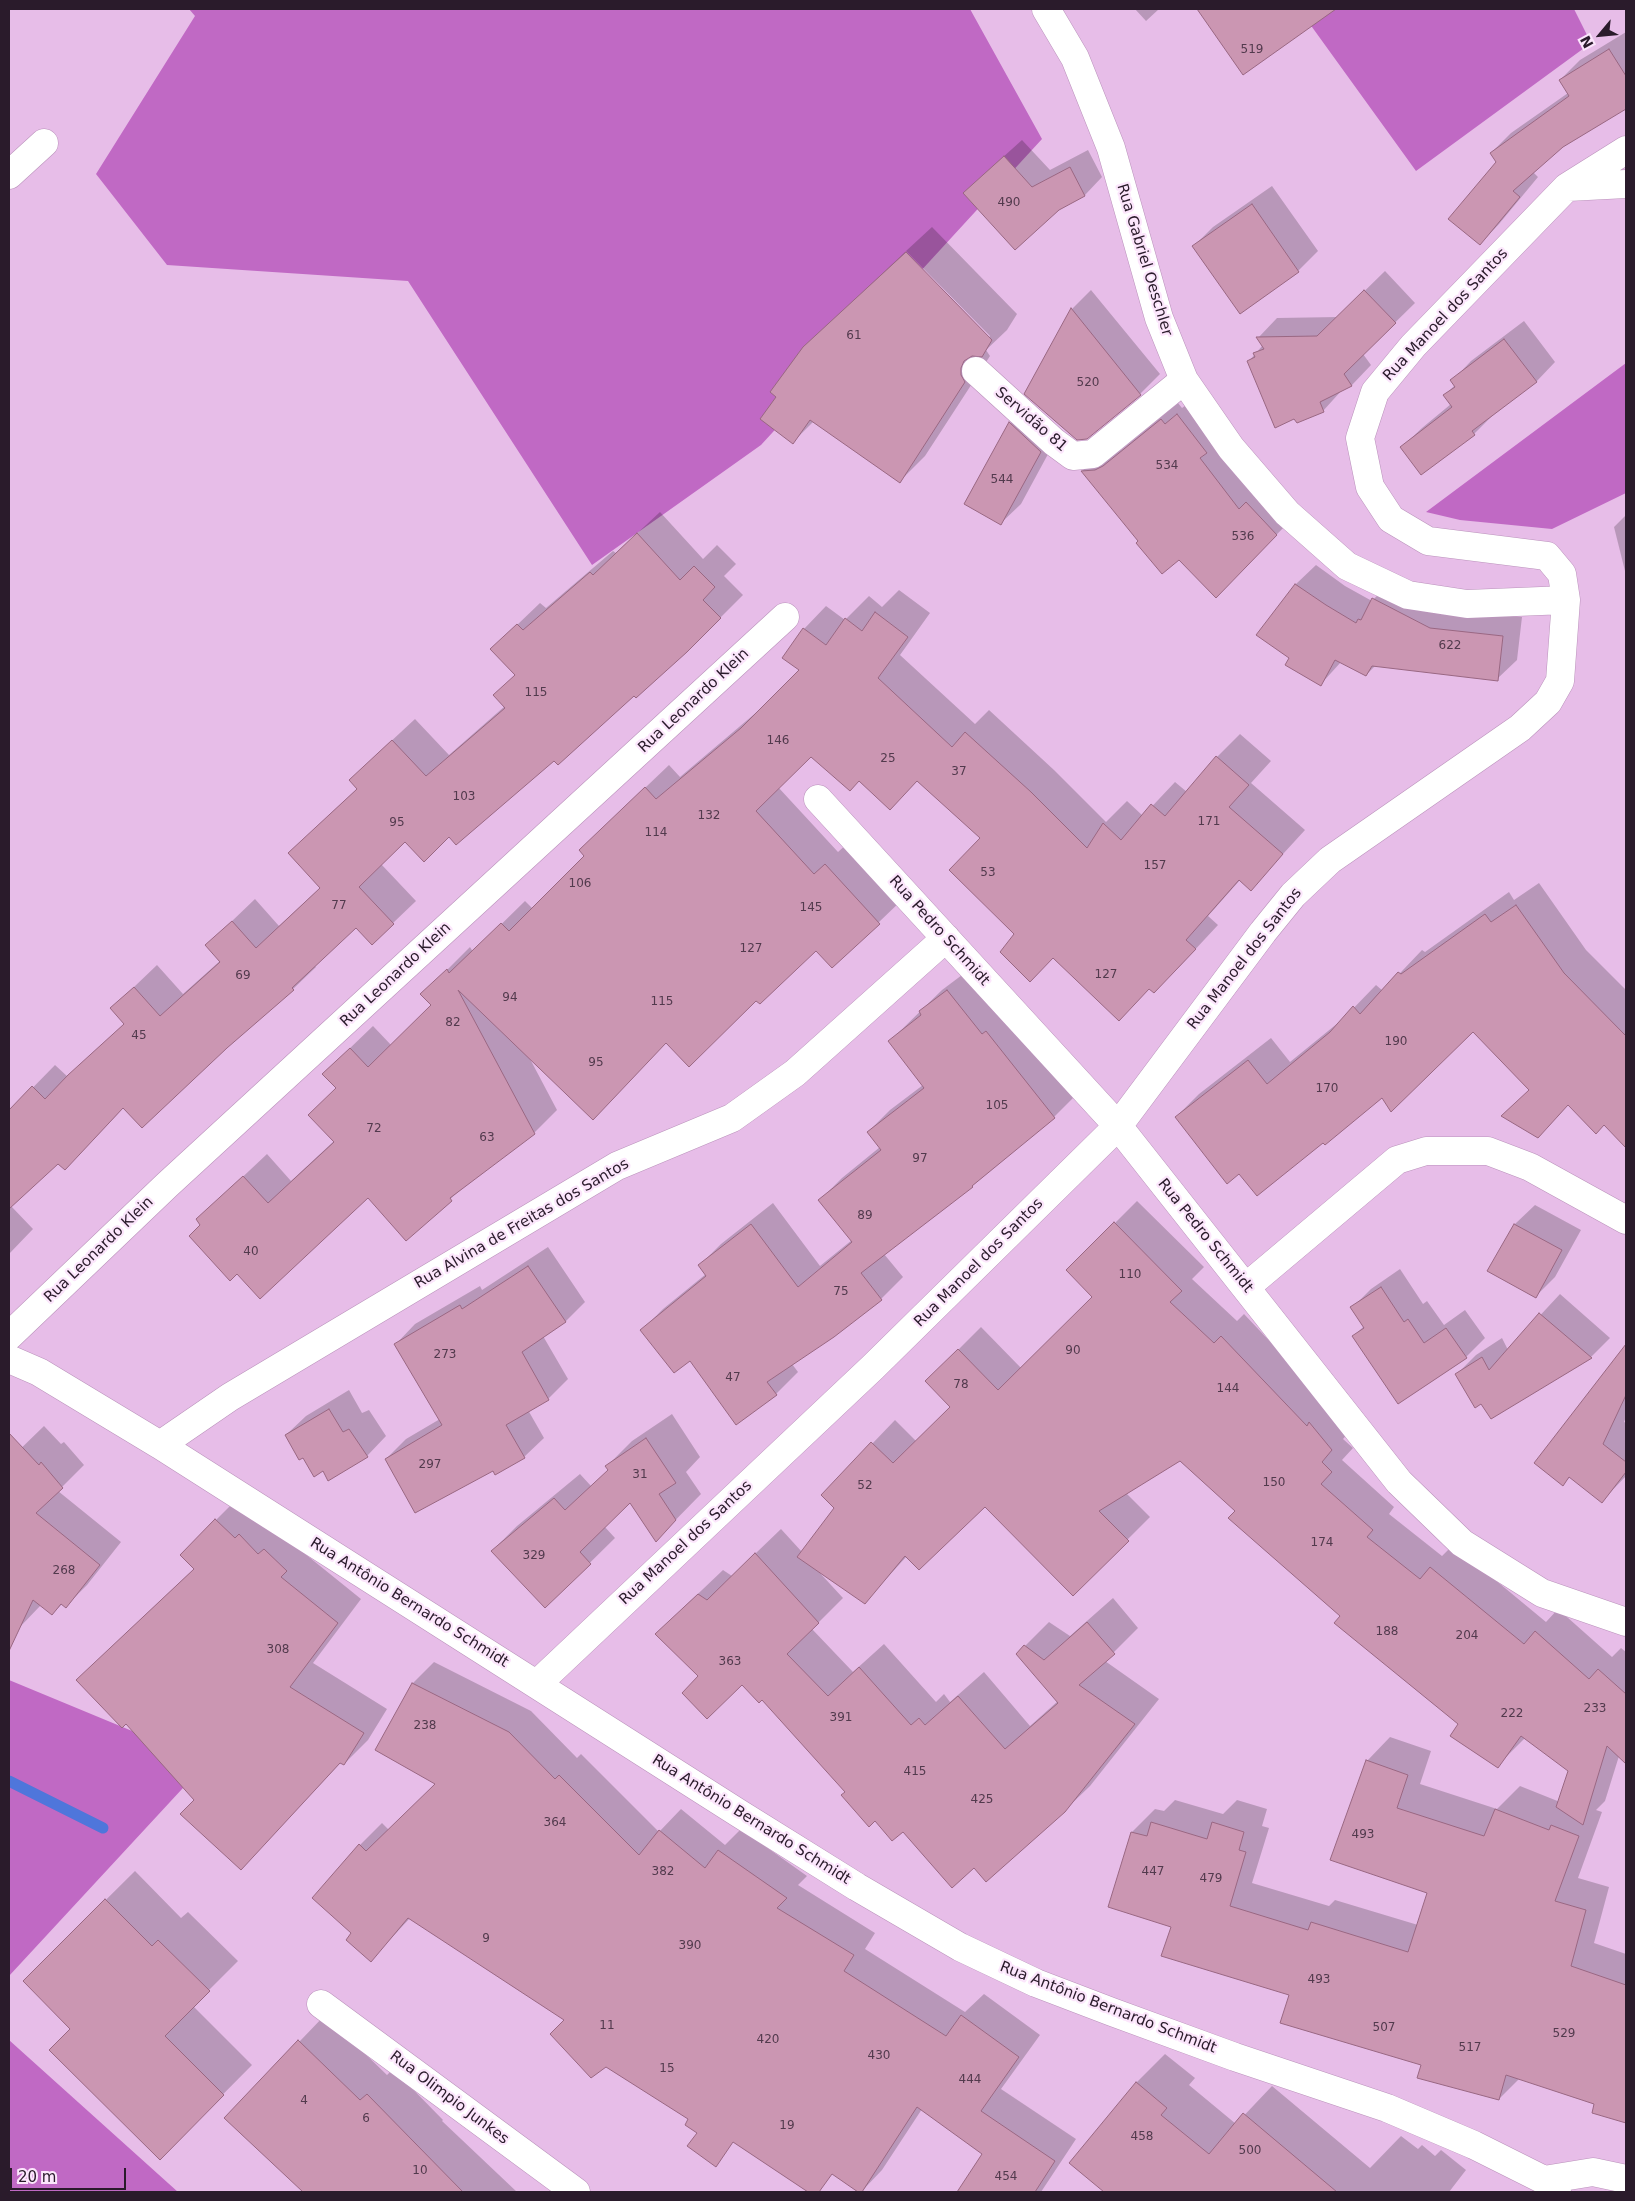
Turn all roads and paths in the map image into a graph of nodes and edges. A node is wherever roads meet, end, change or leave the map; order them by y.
1 (1046, 9) edge
2 (44, 143) dead end
3 (1626, 150) edge
4 (9, 175) edge
5 (1626, 184) edge
6 (1567, 187) junction
7 (976, 371) dead end
8 (1184, 380) junction
9 (1566, 600) junction
10 (785, 616) dead end
11 (818, 799) dead end
12 (946, 938) junction
13 (1118, 1126) junction
14 (1626, 1220) edge
15 (1246, 1287) junction
16 (9, 1336) edge
17 (9, 1359) edge
18 (160, 1445) junction
19 (1626, 1622) edge
20 (537, 1684) junction
21 (321, 2004) dead end
22 (1626, 2179) edge
23 (1551, 2186) edge
24 (576, 2192) edge

1 - 8 street, Rua Gabriel Oeschler
2 - 4 street
3 - 6 street, Rua Manoel dos Santos
5 - 6 street
6 - 9 street, Rua Manoel dos Santos
7 - 8 street, Servidão 81
8 - 9 street, Rua Gabriel Oeschler
9 - 13 street, Rua Manoel dos Santos
10 - 16 street, Rua Leonardo Klein
11 - 12 street, Rua Pedro Schmidt
12 - 13 street, Rua Pedro Schmidt
12 - 18 street, Rua Alvina de Freitas dos Santos
13 - 15 street, Rua Pedro Schmidt
13 - 20 street, Rua Manoel dos Santos
14 - 15 street
15 - 19 street, Rua Pedro Schmidt
17 - 18 street, Rua Antônio Bernardo Schmidt
18 - 20 street, Rua Antônio Bernardo Schmidt
20 - 23 street, Rua Antônio Bernardo Schmidt
21 - 24 street, Rua Olimpio Junkes
22 - 23 street, Rua Antônio Bernardo Schmidt

